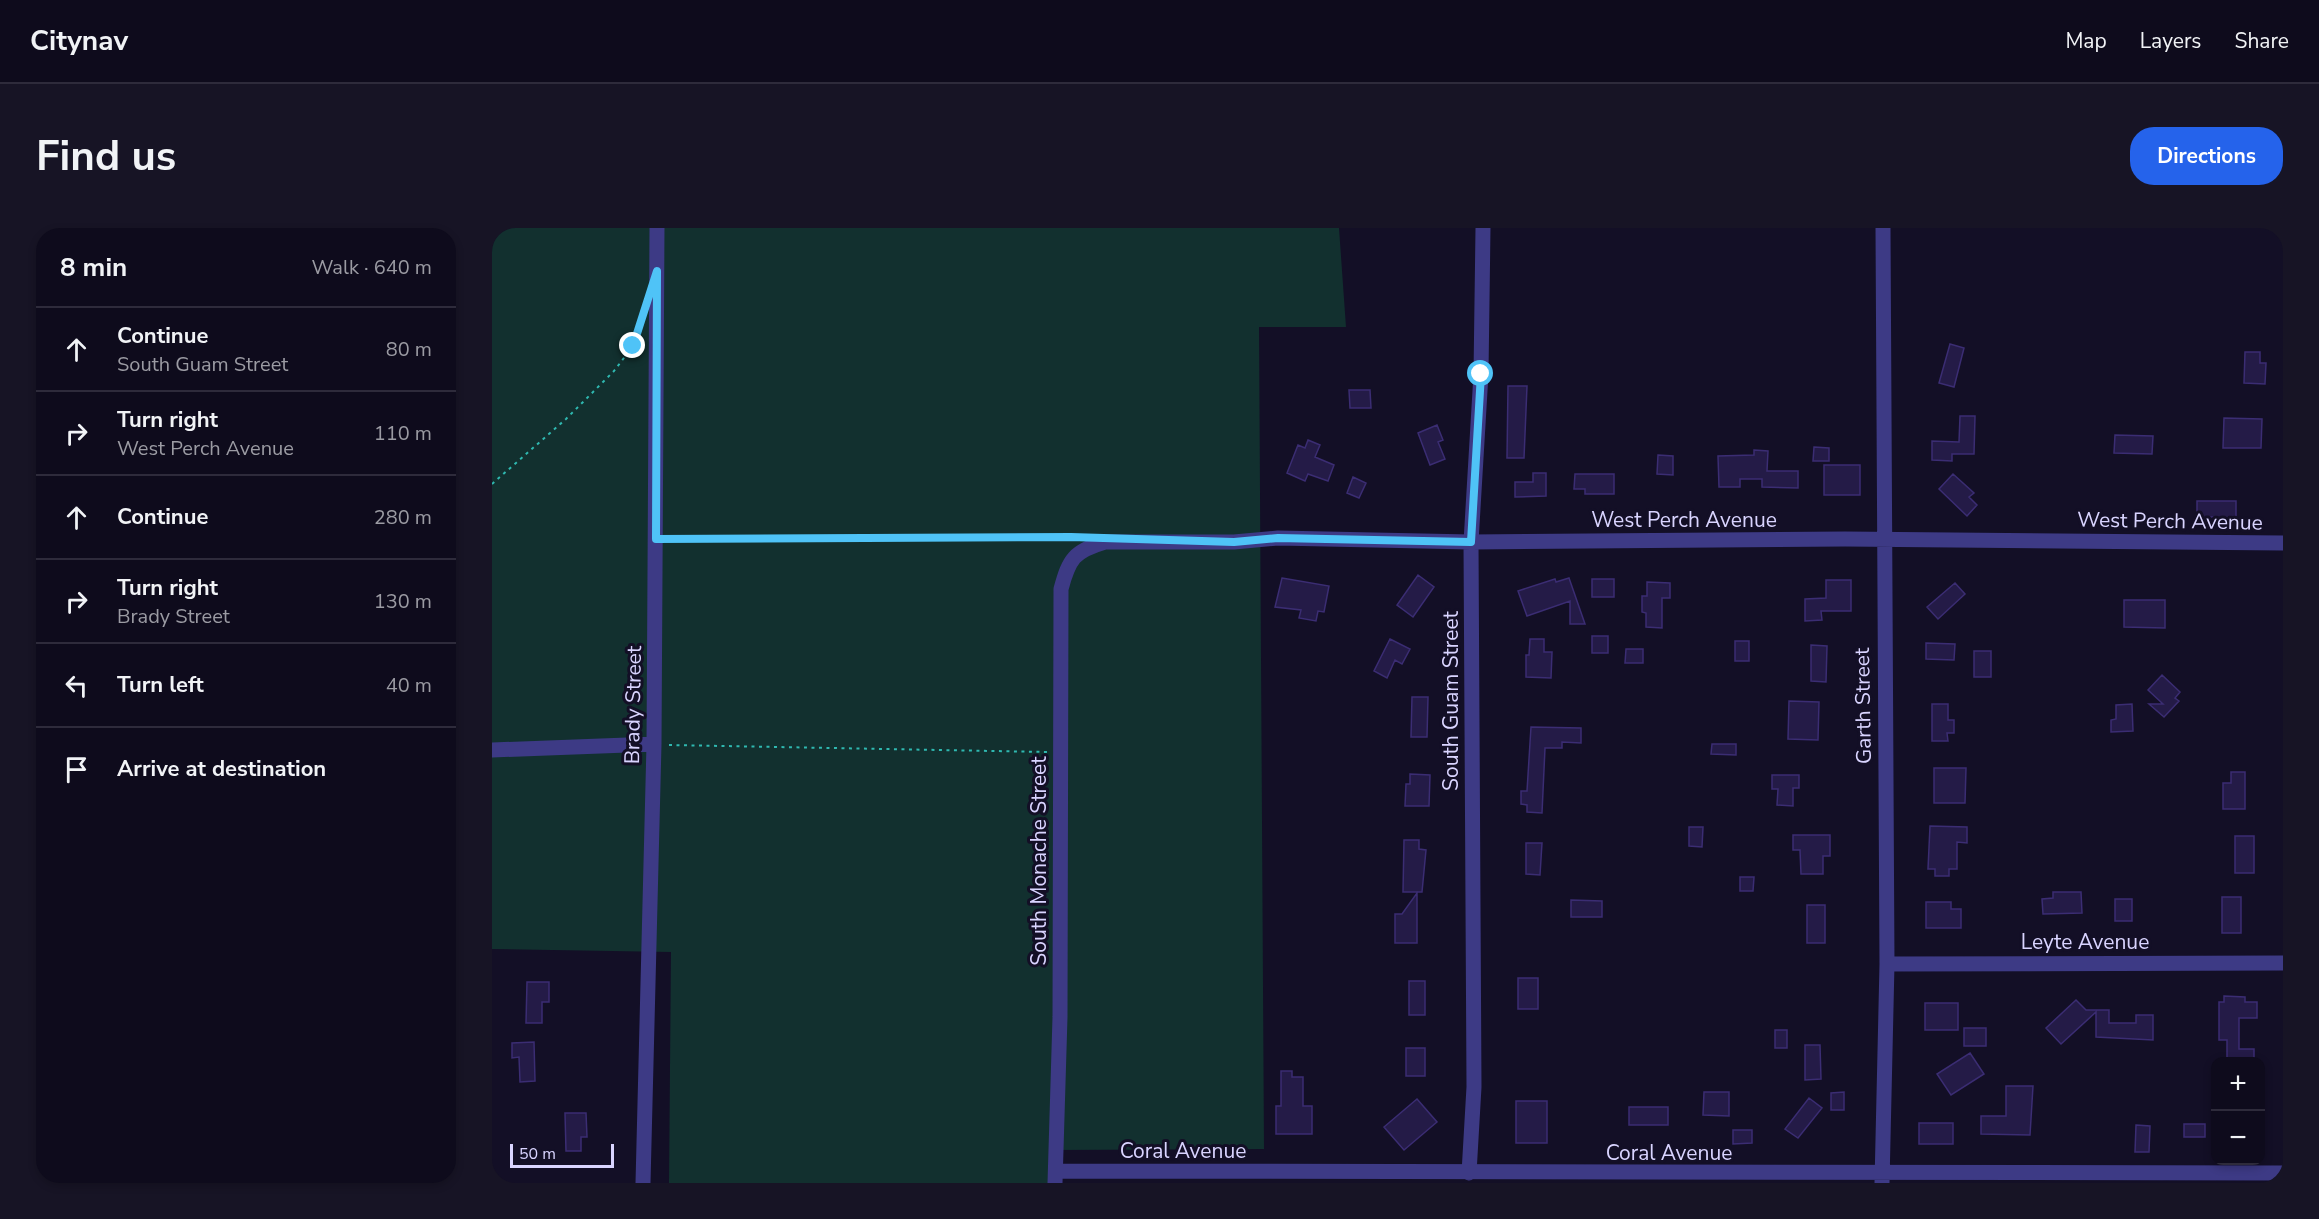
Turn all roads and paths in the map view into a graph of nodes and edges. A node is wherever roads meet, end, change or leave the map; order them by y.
1 (657, 228) edge
2 (1483, 228) edge
3 (1883, 228) edge
4 (643, 314) dead end
5 (492, 484) edge
6 (656, 539) junction
7 (1882, 539) junction
8 (1471, 542) junction
9 (1085, 543) junction
10 (2283, 543) edge
11 (654, 744) junction
12 (492, 750) edge
13 (1059, 752) junction
14 (2283, 963) edge
15 (1887, 964) junction
16 (1469, 1173) junction
17 (2283, 1173) edge
18 (1055, 1177) edge
19 (1882, 1179) edge
20 (643, 1183) edge

1 - 6 street, Brady Street
2 - 8 street, South Guam Street
3 - 7 street, Garth Street
4 - 5 path
6 - 9 path
6 - 11 street, Brady Street
7 - 8 street, West Perch Avenue
7 - 10 street, West Perch Avenue
7 - 15 street, Garth Street
8 - 9 street, West Perch Avenue
8 - 16 street, South Guam Street
9 - 13 street, South Monache Street
11 - 12 street
11 - 13 path
11 - 20 street, Brady Street
13 - 18 street, South Monache Street
14 - 15 street, Leyte Avenue
15 - 19 street, Garth Street
16 - 18 street, Coral Avenue
16 - 19 street, Coral Avenue
17 - 19 street, Coral Avenue

